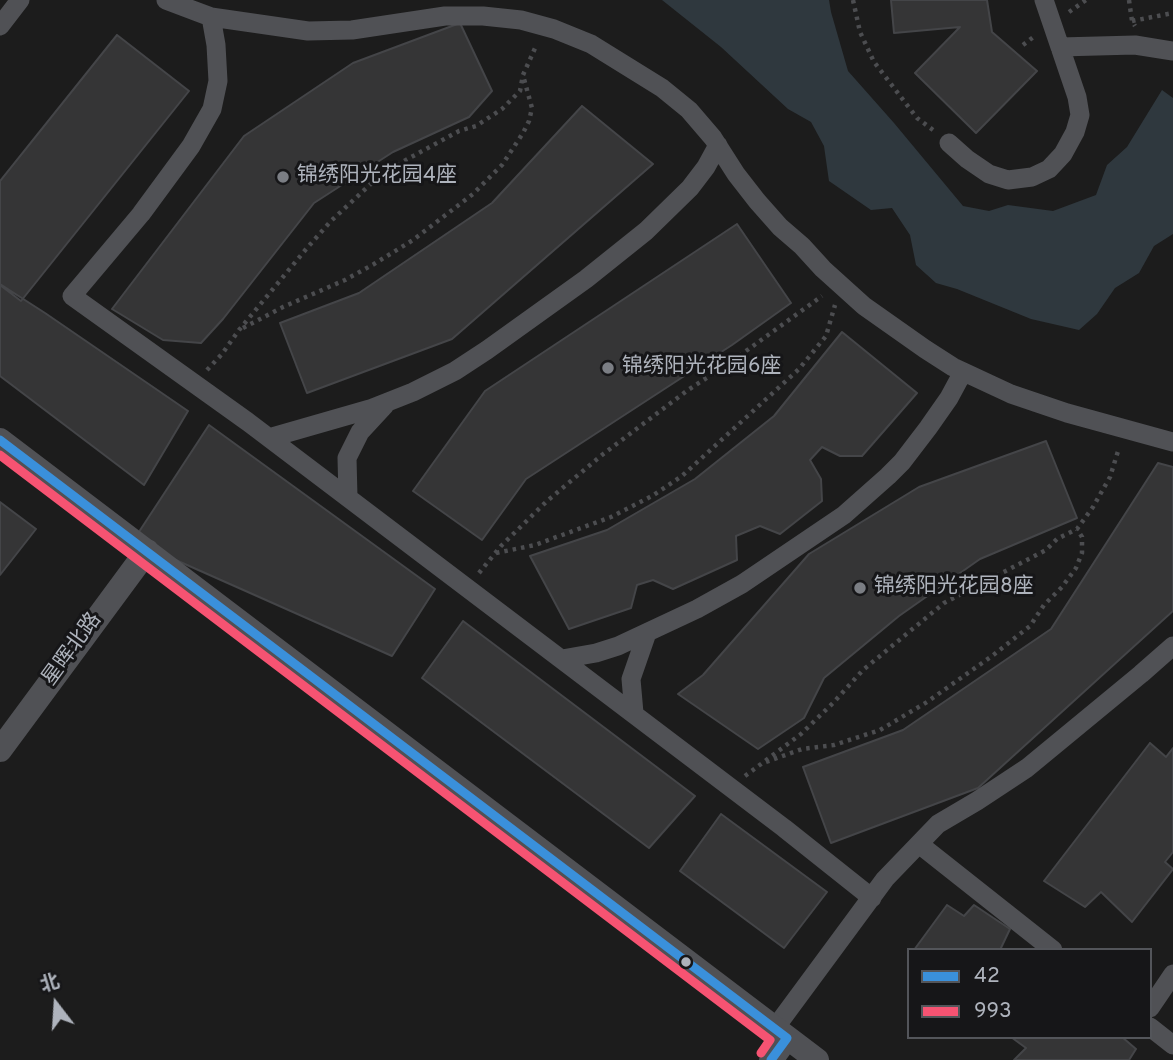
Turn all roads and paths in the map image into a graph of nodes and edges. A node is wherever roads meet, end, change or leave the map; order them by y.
1 (20, 0) edge
2 (166, 0) edge
3 (853, 0) edge
4 (1044, 0) edge
5 (1173, 13) edge
6 (211, 18) junction
7 (1132, 21) dead end
8 (0, 26) edge
9 (547, 27) junction
10 (1060, 47) junction
11 (1173, 51) edge
12 (523, 75) junction
13 (948, 143) joint
14 (718, 145) junction
15 (839, 284) junction
16 (239, 330) junction
17 (963, 372) junction
18 (194, 384) junction
19 (388, 401) junction
20 (1125, 430) junction
21 (269, 438) junction
22 (0, 440) edge
23 (1173, 442) edge
24 (348, 497) junction
25 (1077, 529) junction
26 (146, 551) junction
27 (496, 553) junction
28 (467, 587) junction
29 (647, 633) junction
30 (1173, 646) edge
31 (562, 659) junction
32 (634, 713) junction
33 (0, 750) edge
34 (762, 763) junction
35 (731, 788) junction
36 (919, 844) junction
37 (872, 898) junction
38 (1050, 948) edge
39 (1173, 974) edge
40 (1152, 1005) edge
41 (1152, 1029) edge
42 (781, 1033) junction
43 (1173, 1045) edge
44 (771, 1060) edge
45 (817, 1060) edge

1 - 8 street
2 - 6 street
3 - 13 path
4 - 10 street
5 - 7 path
6 - 9 street
6 - 18 street
9 - 12 path
9 - 14 street
10 - 11 street
10 - 13 street
12 - 16 path
12 - 16 path
14 - 15 street
14 - 19 street
15 - 17 street
15 - 27 path
15 - 27 path
16 - 18 path
17 - 20 street
17 - 29 street
18 - 21 street
19 - 21 street
19 - 24 street
20 - 23 street
20 - 25 path
21 - 24 street
22 - 26 street
24 - 28 street
25 - 34 path
25 - 34 path
26 - 33 street, 星晖北路
26 - 42 street
27 - 28 path
28 - 31 street
29 - 31 street
29 - 32 street
30 - 36 street
31 - 32 street
32 - 35 street
34 - 35 path
35 - 37 street
36 - 37 street
36 - 38 street
37 - 42 street
39 - 40 street
41 - 43 street
42 - 44 street
42 - 45 street

